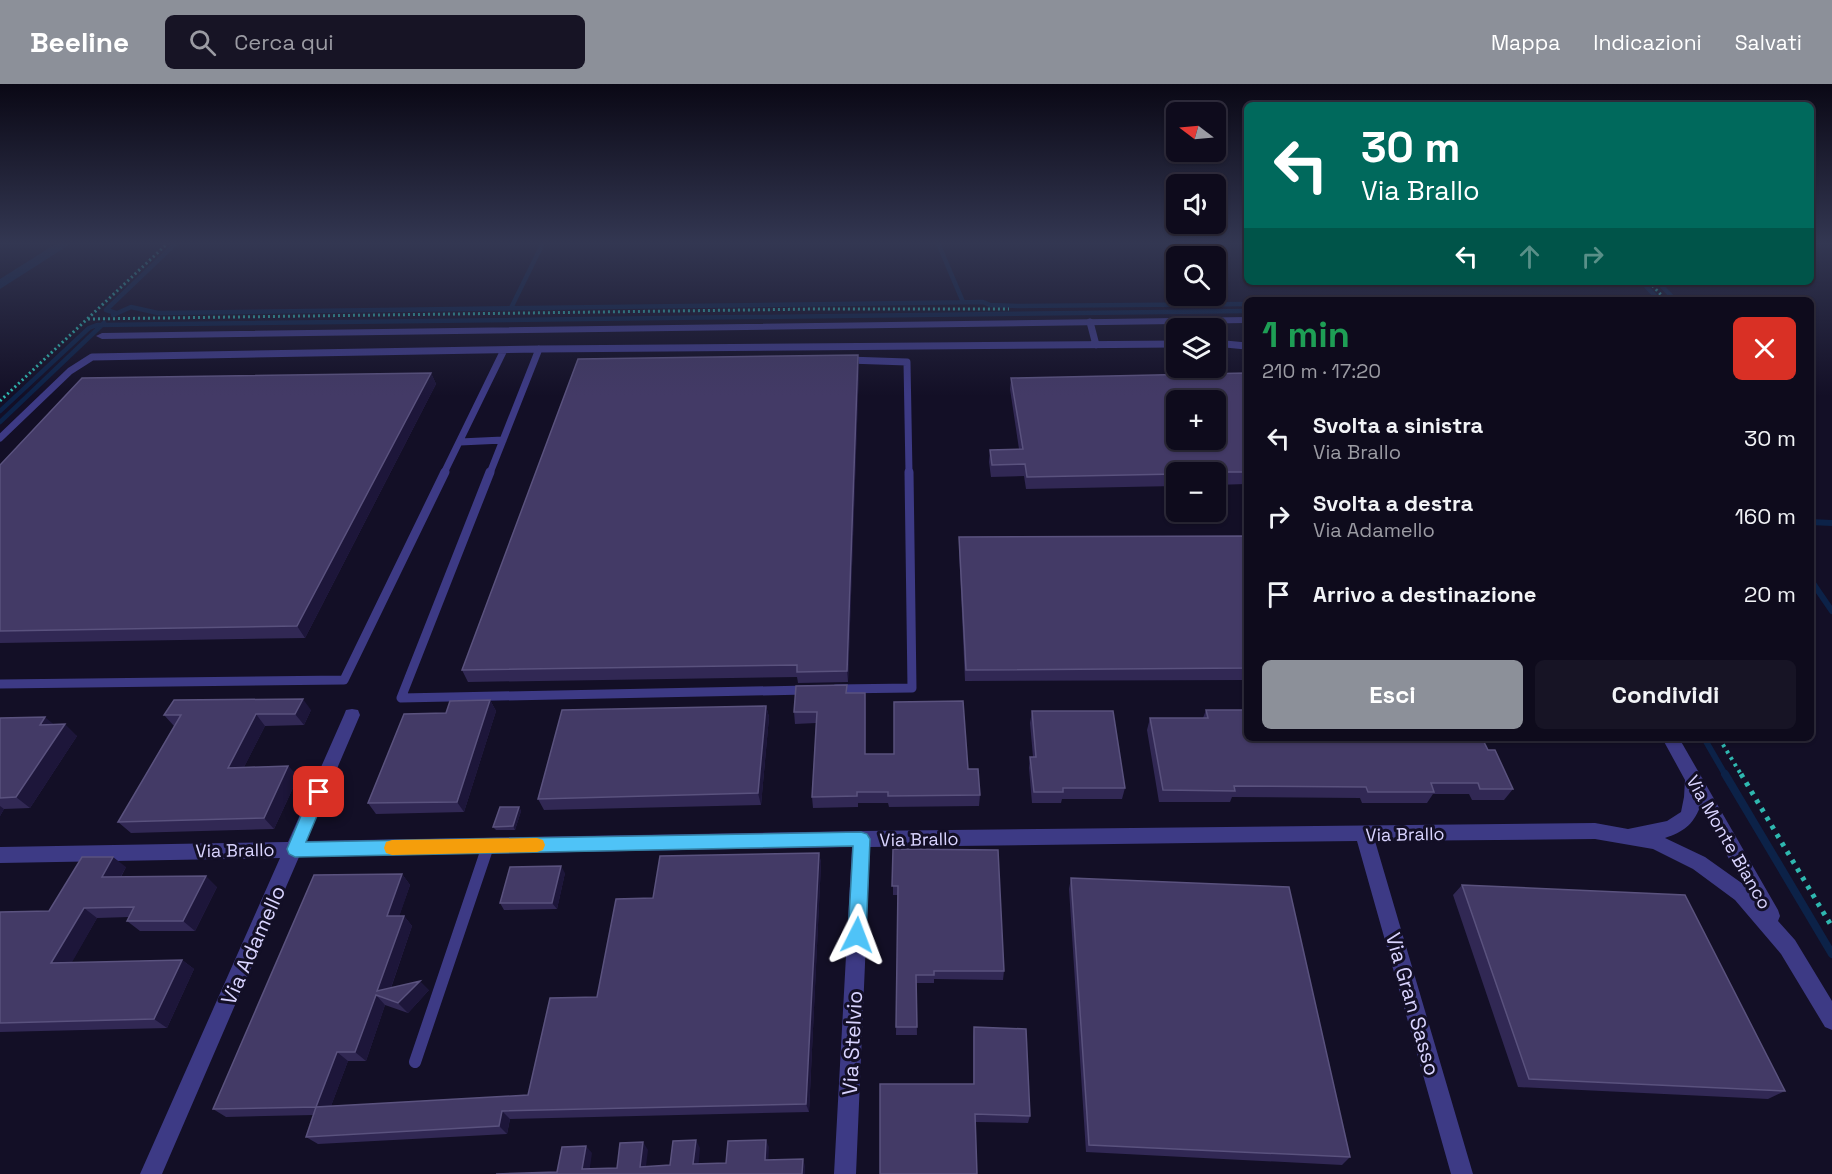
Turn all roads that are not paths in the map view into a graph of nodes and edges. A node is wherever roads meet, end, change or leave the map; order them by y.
1 (1244, 320) edge
2 (1090, 322) junction
3 (102, 336) dead end
4 (1166, 344) edge
5 (1226, 344) edge
6 (1096, 345) junction
7 (1244, 346) edge
8 (539, 349) junction
9 (504, 350) junction
10 (837, 359) edge
11 (0, 438) edge
12 (502, 440) junction
13 (460, 441) junction
14 (0, 684) edge
15 (817, 689) edge
16 (829, 689) edge
17 (351, 715) dead end
18 (1672, 741) edge
19 (1690, 774) junction
20 (1364, 834) junction
21 (1621, 835) junction
22 (861, 839) junction
23 (1656, 842) joint
24 (488, 846) junction
25 (295, 849) junction
26 (0, 855) edge
27 (1788, 947) junction
28 (1832, 1020) edge
29 (415, 1062) dead end
30 (151, 1174) edge
31 (845, 1174) edge
32 (1462, 1174) edge

1 - 2 street
2 - 3 street
2 - 6 lane
4 - 6 lane
5 - 7 lane
6 - 8 lane
8 - 9 lane
8 - 12 lane
9 - 11 lane
9 - 13 lane
10 - 16 lane
12 - 13 lane
12 - 15 lane
13 - 14 lane
17 - 25 street, Via Adamello
18 - 19 street, Via Monte Bianco
19 - 21 street, Via Brallo
19 - 27 street, Via Monte Bianco
20 - 21 street, Via Brallo
20 - 22 street, Via Brallo
20 - 32 street, Via Gran Sasso
21 - 23 street, Via Brallo
22 - 24 street, Via Brallo
22 - 31 street, Via Stelvio
23 - 27 street, Via Monte Bianco
24 - 25 street, Via Brallo
24 - 29 lane
25 - 26 street, Via Brallo
25 - 30 street, Via Adamello
27 - 28 street, Via Monte Bianco

